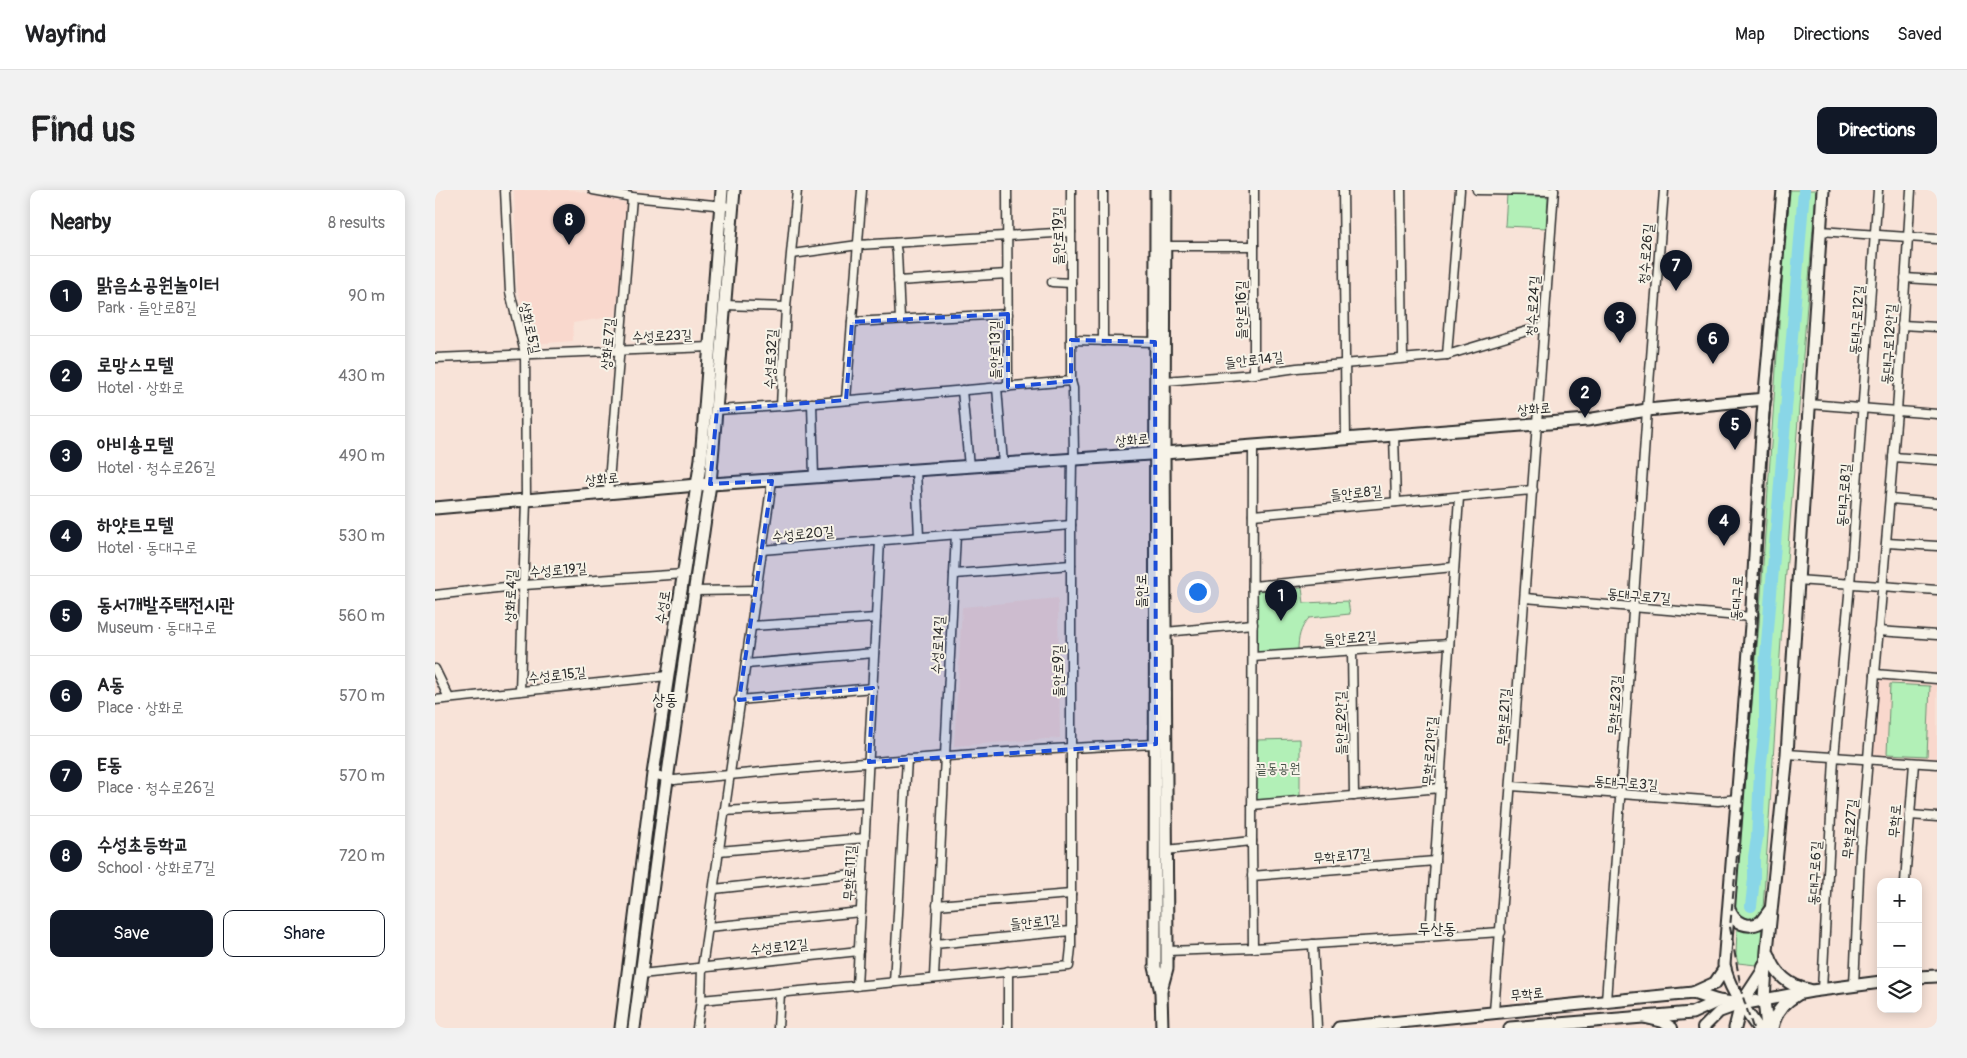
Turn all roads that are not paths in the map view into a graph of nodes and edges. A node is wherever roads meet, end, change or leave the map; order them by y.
1 (505, 190) edge
2 (593, 190) edge
3 (722, 190) edge
4 (734, 190) edge
5 (797, 190) edge
6 (862, 190) edge
7 (1007, 190) edge
8 (1071, 190) edge
9 (1103, 190) edge
10 (1156, 190) edge
11 (1165, 190) edge
12 (1254, 190) edge
13 (1343, 190) edge
14 (1401, 190) edge
15 (1460, 190) edge
16 (1477, 190) edge
17 (1664, 190) edge
18 (1823, 190) edge
19 (1878, 190) edge
20 (1911, 190) edge
21 (1554, 191) edge
22 (1782, 192) edge
23 (632, 197) junction
24 (720, 206) junction
25 (733, 206) junction
26 (1820, 231) junction
27 (1071, 232) junction
28 (1876, 235) junction
29 (1007, 236) junction
30 (1908, 236) junction
31 (1937, 239) edge
32 (895, 243) junction
33 (858, 245) junction
34 (1165, 246) junction
35 (1254, 246) junction
36 (792, 254) junction
37 (1007, 274) junction
38 (1905, 278) junction
39 (1937, 280) edge
40 (898, 281) junction
41 (1052, 282) dead end
42 (1071, 283) junction
43 (724, 305) junction
44 (786, 307) junction
45 (1007, 314) junction
46 (900, 319) junction
47 (852, 322) junction
48 (1902, 325) junction
49 (1544, 326) junction
50 (1937, 327) edge
51 (1071, 340) junction
52 (1103, 341) junction
53 (1155, 342) junction
54 (710, 347) junction
55 (620, 349) junction
56 (525, 353) junction
57 (1447, 355) junction
58 (435, 358) edge
59 (1403, 358) junction
60 (1345, 364) junction
61 (1254, 374) junction
62 (1071, 381) junction
63 (1165, 381) junction
64 (1008, 386) junction
65 (997, 387) junction
66 (962, 390) junction
67 (1765, 399) junction
68 (846, 400) junction
69 (812, 403) junction
70 (1808, 404) junction
71 (781, 406) junction
72 (1862, 408) junction
73 (717, 410) junction
74 (1647, 410) junction
75 (1897, 411) junction
76 (1937, 414) edge
77 (1537, 424) junction
78 (1394, 435) junction
79 (1346, 438) junction
80 (1253, 446) junction
81 (1160, 453) junction
82 (1893, 457) junction
83 (1072, 459) junction
84 (1937, 460) edge
85 (1003, 464) junction
86 (969, 466) junction
87 (916, 470) junction
88 (815, 478) junction
89 (772, 480) junction
90 (710, 484) junction
91 (697, 485) junction
92 (1533, 490) junction
93 (608, 494) junction
94 (1459, 496) junction
95 (1890, 499) junction
96 (526, 501) junction
97 (1396, 502) junction
98 (1937, 502) edge
99 (435, 508) edge
100 (1253, 515) junction
101 (1071, 525) junction
102 (956, 534) junction
103 (919, 538) junction
104 (880, 540) junction
105 (1887, 543) junction
106 (1937, 546) edge
107 (762, 550) junction
108 (1071, 565) junction
109 (1454, 567) junction
110 (684, 574) junction
111 (954, 574) junction
112 (1797, 580) junction
113 (1850, 584) junction
114 (524, 585) junction
115 (1253, 586) junction
116 (1882, 586) junction
117 (757, 590) junction
118 (1937, 590) edge
119 (695, 591) junction
120 (435, 595) edge
121 (1525, 598) junction
122 (1634, 608) junction
123 (1751, 617) junction
124 (876, 618) junction
125 (1253, 624) junction
126 (752, 626) junction
127 (1878, 631) junction
128 (1165, 632) junction
129 (1937, 635) edge
130 (1449, 644) junction
131 (1352, 651) junction
132 (874, 653) junction
133 (1253, 657) junction
134 (746, 664) junction
135 (435, 669) edge
136 (1875, 674) junction
137 (667, 676) junction
138 (1937, 679) edge
139 (873, 688) junction
140 (521, 691) junction
141 (449, 698) junction
142 (435, 700) edge
143 (739, 700) junction
144 (1156, 744) junction
145 (1071, 747) junction
146 (1787, 754) junction
147 (945, 756) junction
148 (1834, 758) junction
149 (907, 760) junction
150 (1868, 760) junction
151 (869, 762) junction
152 (1914, 763) junction
153 (1937, 764) edge
154 (653, 774) junction
155 (730, 775) junction
156 (667, 778) junction
157 (1512, 786) junction
158 (1440, 788) junction
159 (1621, 795) junction
160 (1354, 796) junction
161 (1738, 799) junction
162 (866, 803) junction
163 (1252, 805) junction
164 (724, 811) junction
165 (1910, 815) junction
166 (1937, 817) edge
167 (865, 838) junction
168 (1252, 841) junction
169 (1166, 850) junction
170 (719, 851) junction
171 (1435, 861) junction
172 (863, 872) junction
173 (1252, 876) junction
174 (1905, 878) edge
175 (713, 889) junction
176 (1071, 894) junction
177 (937, 906) junction
178 (1771, 907) junction
179 (1729, 909) junction
180 (861, 912) junction
181 (708, 927) junction
182 (1071, 931) junction
183 (1501, 932) junction
184 (1430, 936) junction
185 (935, 944) junction
186 (1313, 944) junction
187 (1253, 948) junction
188 (859, 951) junction
189 (1167, 951) junction
190 (1767, 951) junction
191 (702, 968) junction
192 (1725, 968) junction
193 (1008, 971) junction
194 (641, 974) junction
195 (1937, 976) edge
196 (934, 977) junction
197 (1922, 977) edge
198 (894, 982) junction
199 (1877, 982) edge
200 (1854, 985) junction
201 (857, 986) junction
202 (1812, 991) junction
203 (1161, 992) junction
204 (780, 993) junction
205 (1693, 993) junction
206 (701, 1000) junction
207 (1764, 1000) junction
208 (1607, 1001) junction
209 (1718, 1001) junction
210 (1741, 1004) junction
211 (1494, 1012) junction
212 (1637, 1017) junction
213 (621, 1028) edge
214 (634, 1028) edge
215 (697, 1028) edge
216 (778, 1028) edge
217 (1008, 1028) edge
218 (1162, 1028) edge
219 (1317, 1028) edge
220 (1339, 1028) edge
221 (1509, 1028) edge
222 (1672, 1028) edge
223 (1703, 1028) edge
224 (1735, 1028) edge
225 (1758, 1028) edge
226 (1767, 1028) edge
227 (1772, 1028) edge

1 - 56 street, 상화로5길
2 - 23 street
3 - 24 main road, 수성로
4 - 25 main road, 수성로
5 - 36 street, 수성로32길
6 - 33 street
7 - 29 street, 들안로13길
8 - 27 street, 들안로19길
9 - 52 street
10 - 53 main road, 들안로
11 - 34 main road, 들안로
12 - 35 street, 들안로16길
13 - 60 street
14 - 59 street
15 - 57 street
16 - 21 street
17 - 74 street, 청수로26길
18 - 26 main road
19 - 28 street, 동대구로12길
20 - 30 street, 동대구로12안길
21 - 49 street, 청수로24길
22 - 67 main road, 동대구로
23 - 24 street
23 - 55 street, 상화로7길
24 - 25 street
24 - 54 main road, 수성로
25 - 43 main road, 수성로
26 - 28 street
26 - 70 main road
27 - 29 street
27 - 42 street, 들안로19길
28 - 30 street
28 - 72 street, 동대구로12길
29 - 32 street
29 - 37 street, 들안로13길
30 - 31 street
30 - 38 street, 동대구로12안길
32 - 33 street
32 - 40 street
33 - 36 street
33 - 47 street
34 - 35 street
34 - 63 main road, 들안로
35 - 61 street, 들안로16길
36 - 44 street, 수성로32길
37 - 40 street
37 - 45 street, 들안로13길
38 - 39 street
38 - 48 street, 동대구로12안길
40 - 46 street
41 - 42 street, 들안로19길
42 - 51 street, 들안로19길
43 - 44 street
43 - 73 main road, 수성로
44 - 71 street, 수성로32길
45 - 46 street
45 - 64 street, 들안로13길
46 - 47 street
47 - 68 street
48 - 50 street
48 - 75 street, 동대구로12안길
49 - 57 street, 들안로14길
49 - 77 street, 청수로24길
51 - 52 street
51 - 62 street
52 - 53 street
53 - 81 main road, 들안로
54 - 55 street, 수성로23길
54 - 91 main road, 수성로
55 - 56 street, 수성로23길
55 - 93 street, 상화로7길
56 - 58 street, 수성로23길
56 - 96 street, 상화로5길
57 - 59 street, 들안로14길
59 - 60 street, 들안로14길
60 - 61 street, 들안로14길
60 - 79 street
61 - 63 street, 들안로14길
62 - 64 street, 들안로13길
62 - 83 street
63 - 81 main road, 들안로
64 - 65 street, 수성로32길
65 - 66 street, 수성로32길
65 - 85 street
66 - 68 street, 수성로32길
66 - 86 street
67 - 74 main road, 상화로
67 - 123 main road, 동대구로
68 - 69 street, 수성로32길
69 - 71 street, 수성로32길
69 - 88 street
70 - 72 street
70 - 112 main road
71 - 73 street
72 - 75 street
72 - 113 street, 동대구로8길
73 - 90 main road, 수성로
74 - 77 main road, 상화로
74 - 122 street, 무학로23길
75 - 76 street
75 - 82 street, 무학로27길
77 - 78 main road, 상화로
77 - 92 street, 무학로21길
78 - 79 main road, 상화로
78 - 97 street
79 - 80 main road, 상화로
80 - 81 main road, 상화로
80 - 100 street
81 - 83 main road, 상화로
81 - 128 main road, 들안로
81 - 144 main road, 들안로
82 - 84 street
82 - 95 street, 무학로27길
83 - 85 main road, 상화로
83 - 101 street
85 - 86 main road, 상화로
86 - 87 main road, 상화로
87 - 88 main road, 상화로
87 - 103 street
88 - 89 main road, 상화로
89 - 90 main road, 상화로
89 - 107 street
90 - 91 main road, 상화로
90 - 119 main road, 수성로
91 - 93 main road, 상화로
91 - 110 main road, 수성로
92 - 94 street, 들안로8길
92 - 121 street, 무학로21길
93 - 96 main road, 상화로
94 - 97 street, 들안로8길
94 - 109 street, 무학로21안길
95 - 98 street
95 - 105 street, 무학로27길
96 - 99 main road, 상화로
96 - 114 street, 상화로4길
97 - 100 street, 들안로8길
100 - 115 street
101 - 102 street, 수성로20길
101 - 108 street
102 - 103 street, 수성로20길
102 - 111 street, 수성로14길
103 - 104 street, 수성로20길
104 - 107 street, 수성로20길
104 - 124 street
105 - 106 street
105 - 116 street, 무학로27길
107 - 117 street, 수성로20길
108 - 111 street
108 - 145 street, 들안로9길
109 - 115 street
109 - 130 street, 무학로21안길
110 - 114 street, 수성로19길
110 - 137 main road, 수성로
111 - 147 street, 수성로14길
112 - 113 street
112 - 146 main road
113 - 116 street
113 - 148 street, 동대구로6길
114 - 120 street, 수성로19길
114 - 140 street, 상화로4길
115 - 125 street
116 - 118 street
116 - 127 street, 무학로27길
117 - 119 street
117 - 126 street
119 - 156 main road, 수성로
121 - 122 street, 동대구로7길
121 - 157 street, 무학로21길
122 - 123 street, 동대구로7길
122 - 159 street, 무학로23길
123 - 161 main road, 동대구로
124 - 126 street
124 - 132 street
125 - 128 street
125 - 133 street
126 - 134 street
127 - 129 street
127 - 136 street, 무학로27길
128 - 169 main road, 들안로
130 - 131 street, 들안로2길
130 - 158 street, 무학로21안길
131 - 133 street, 들안로2길
131 - 160 street, 들안로2안길
132 - 134 street
132 - 139 street
133 - 163 street
134 - 143 street
135 - 141 street
136 - 138 street
136 - 150 street, 무학로27길
137 - 140 street, 수성로15길
137 - 154 main road, 수성로
139 - 143 street
139 - 151 street
140 - 141 street, 수성로15길
141 - 142 street, 수성로15길
143 - 155 street
144 - 145 street
144 - 203 main road, 들안로
145 - 147 street
145 - 176 street, 들안로9길
146 - 148 street
146 - 178 main road
147 - 149 street
147 - 177 street
148 - 150 street
148 - 202 street, 동대구로6길
149 - 151 street
149 - 198 street
150 - 152 street
150 - 200 street, 무학로27길
151 - 155 street
151 - 162 street, 무학로11길
152 - 153 street
152 - 165 street, 무학로
154 - 156 street
154 - 213 main road, 수성로
155 - 156 street
155 - 164 street
156 - 194 main road, 수성로
157 - 159 street, 동대구로3길
157 - 183 street, 무학로21길
158 - 160 street
158 - 171 street, 무학로21안길
159 - 161 street, 동대구로3길
159 - 208 street, 무학로23길
160 - 163 street
161 - 179 main road, 동대구로
162 - 164 street
162 - 167 street, 무학로11길
163 - 168 street
164 - 170 street
165 - 166 street
165 - 174 street, 무학로
167 - 170 street
167 - 172 street, 무학로11길
168 - 169 street
168 - 173 street
169 - 189 main road, 들안로
170 - 175 street
171 - 173 street, 무학로17길
171 - 184 street, 무학로21안길
172 - 175 street
172 - 180 street, 무학로11길
173 - 187 street
175 - 181 street
176 - 177 street
176 - 182 street, 들안로9길
177 - 185 street
178 - 179 main road
178 - 190 main road
179 - 192 main road, 동대구로
180 - 181 street, 수성로12길
180 - 188 street, 무학로11길
181 - 191 street
182 - 185 street, 들안로1길
182 - 193 street, 들안로1길
183 - 184 street
183 - 211 street, 무학로21길
184 - 186 street
185 - 196 street
186 - 187 street
186 - 219 street
187 - 189 street
188 - 191 street, 수성로12길
188 - 201 street, 무학로11길
189 - 203 main road, 들안로
190 - 202 main road
190 - 207 main road
190 - 210 main road
191 - 194 street, 수성로12길
191 - 206 street
192 - 205 main road
192 - 210 main road, 동대구로
193 - 196 street
193 - 217 street
194 - 214 main road, 수성로
195 - 197 main road
196 - 198 street
198 - 201 street
199 - 200 main road, 무학로
200 - 202 main road, 무학로
201 - 204 street
202 - 207 main road, 무학로
202 - 227 main road
203 - 218 main road, 들안로
204 - 206 street
204 - 216 street
205 - 208 main road, 무학로
205 - 209 main road, 무학로
206 - 215 street
207 - 210 main road, 무학로
207 - 226 main road
208 - 211 main road, 무학로
209 - 210 main road, 무학로
209 - 212 main road
210 - 223 street
210 - 224 main road
210 - 225 main road, 동대구로
211 - 220 main road, 무학로
212 - 221 main road
212 - 222 street

